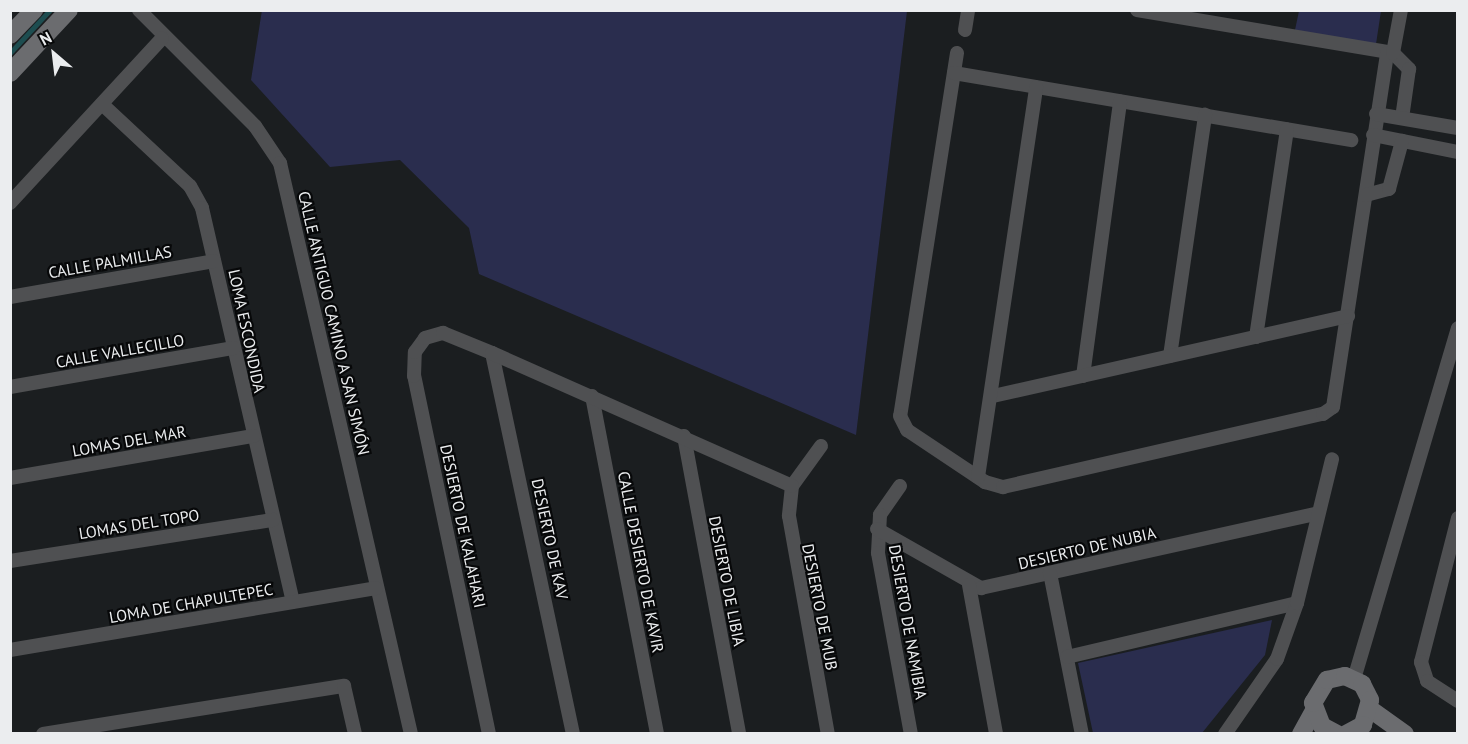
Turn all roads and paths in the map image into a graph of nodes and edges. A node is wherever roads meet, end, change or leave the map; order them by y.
1 (34, 10) edge
2 (69, 10) edge
3 (139, 10) edge
4 (968, 10) edge
5 (1137, 10) edge
6 (1401, 10) edge
7 (965, 30) dead end
8 (12, 32) edge
9 (162, 38) junction
10 (957, 53) dead end
11 (1390, 53) junction
12 (10, 73) edge
13 (954, 73) junction
14 (1036, 87) junction
15 (1120, 101) junction
16 (102, 104) junction
17 (1377, 114) junction
18 (1205, 116) junction
19 (1402, 118) junction
20 (1458, 128) edge
21 (1287, 129) junction
22 (1373, 135) junction
23 (1351, 140) dead end
24 (1402, 141) junction
25 (1458, 152) edge
26 (1366, 195) junction
27 (10, 203) edge
28 (214, 261) junction
29 (10, 297) edge
30 (1348, 316) junction
31 (1458, 328) edge
32 (1256, 337) junction
33 (234, 348) junction
34 (492, 352) junction
35 (1170, 356) junction
36 (1083, 376) junction
37 (10, 387) edge
38 (592, 396) junction
39 (993, 396) junction
40 (684, 435) junction
41 (253, 436) junction
42 (821, 446) dead end
43 (1332, 459) dead end
44 (978, 477) junction
45 (10, 478) edge
46 (792, 486) junction
47 (900, 486) dead end
48 (1318, 513) junction
49 (1458, 518) edge
50 (273, 520) junction
51 (877, 529) junction
52 (10, 561) edge
53 (1050, 573) junction
54 (969, 585) junction
55 (376, 588) junction
56 (293, 602) junction
57 (1297, 603) junction
58 (10, 650) edge
59 (1068, 657) junction
60 (1354, 679) junction
61 (1458, 701) edge
62 (1370, 709) junction
63 (1313, 712) junction
64 (1354, 732) edge
65 (43, 734) edge
66 (355, 734) edge
67 (411, 734) edge
68 (489, 734) edge
69 (573, 734) edge
70 (657, 734) edge
71 (739, 734) edge
72 (828, 734) edge
73 (911, 734) edge
74 (996, 734) edge
75 (1082, 734) edge
76 (1225, 734) edge
77 (1301, 734) edge
78 (1337, 734) edge
79 (1406, 734) edge

1 - 8 street
2 - 12 street
3 - 9 street, CALLE ANTIGUO CAMINO A SAN SIMÓN
4 - 7 street
5 - 11 street
6 - 11 street
9 - 16 street
9 - 55 street, CALLE ANTIGUO CAMINO A SAN SIMÓN
10 - 13 street
11 - 17 street
11 - 19 street
13 - 14 street
13 - 44 street
14 - 15 street
14 - 39 street
15 - 18 street
15 - 36 street
16 - 27 street
16 - 28 street, LOMA ESCONDIDA
17 - 19 street
17 - 22 street
18 - 21 street
18 - 35 street
19 - 20 street
21 - 23 street
21 - 32 street
22 - 24 street
22 - 26 street
24 - 25 street
24 - 26 street
26 - 30 street
28 - 29 street, CALLE PALMILLAS
28 - 33 street, LOMA ESCONDIDA
30 - 32 street
30 - 44 street
31 - 60 street
32 - 35 street
33 - 37 street, CALLE VALLECILLO
33 - 41 street, LOMA ESCONDIDA
34 - 38 street
34 - 68 street, DESIERTO DE KALAHARI
34 - 69 street, DESIERTO DE KAV
35 - 36 street
36 - 39 street
38 - 40 street
38 - 70 street, CALLE DESIERTO DE KAVIR
39 - 44 street
40 - 46 street
40 - 71 street, DESIERTO DE LIBIA
41 - 45 street, LOMAS DEL MAR
41 - 50 street, LOMA ESCONDIDA
42 - 46 street
43 - 48 street
46 - 72 street, DESIERTO DE MUB
47 - 51 street, DESIERTO DE NAMIBIA
48 - 53 street, DESIERTO DE NUBIA
48 - 57 street
49 - 61 street
50 - 52 street, LOMAS DEL TOPO
50 - 56 street, LOMA ESCONDIDA
51 - 54 street, DESIERTO DE NUBIA
51 - 73 street, DESIERTO DE NAMIBIA
53 - 54 street, DESIERTO DE NUBIA
53 - 59 street
54 - 74 street
55 - 56 street, LOMA DE CHAPULTEPEC
55 - 67 street, CALLE ANTIGUO CAMINO A SAN SIMÓN
56 - 58 street, LOMA DE CHAPULTEPEC
57 - 59 street
57 - 76 street
59 - 75 street
60 - 62 street
60 - 63 street
62 - 64 street
62 - 79 street
63 - 77 street
63 - 78 street
65 - 66 street

